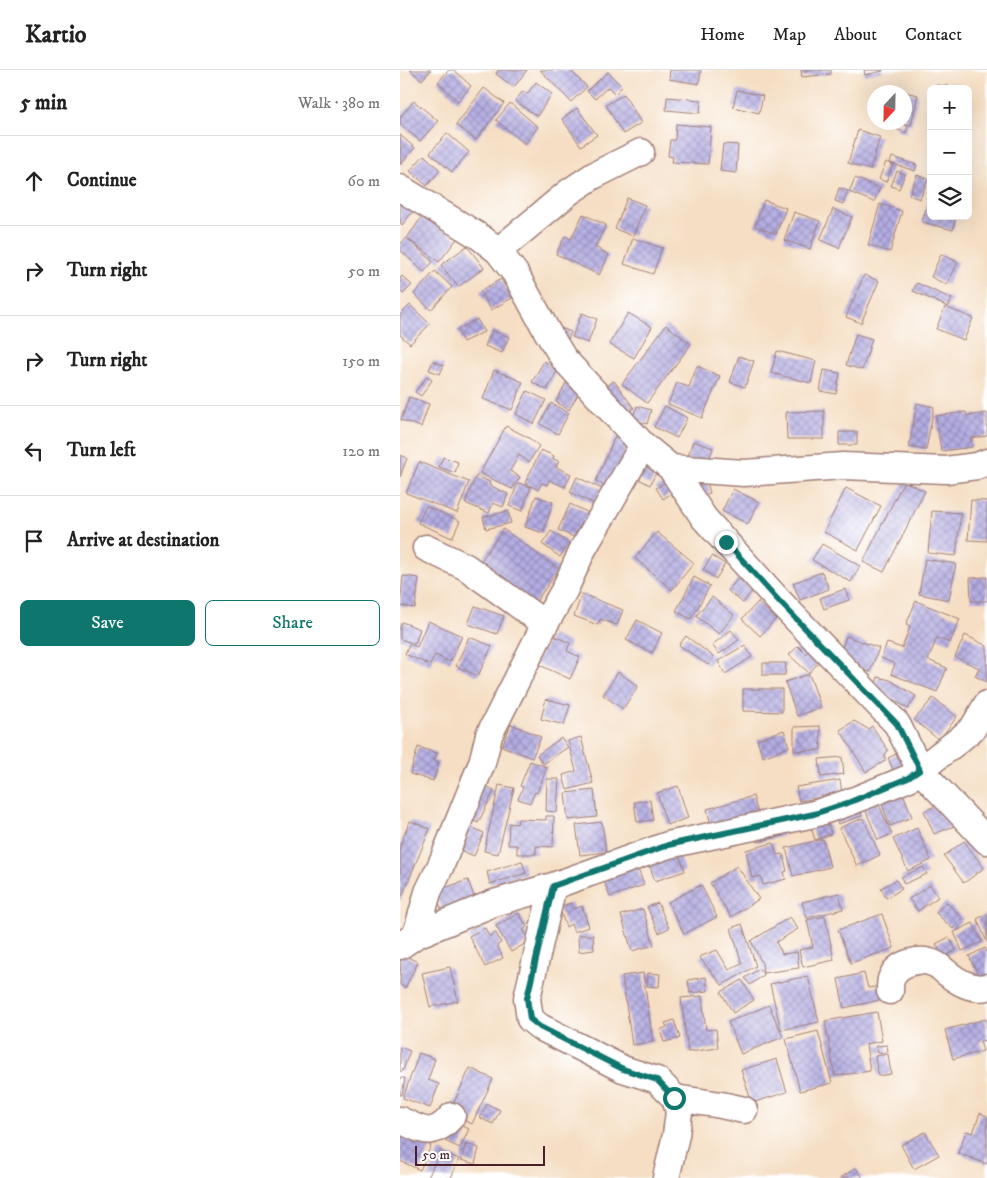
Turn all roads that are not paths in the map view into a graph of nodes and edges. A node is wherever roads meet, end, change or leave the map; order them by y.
1 (641, 152) dead end
2 (400, 188) edge
3 (498, 251) junction
4 (643, 445) junction
5 (987, 462) edge
6 (671, 468) junction
7 (426, 548) dead end
8 (545, 624) junction
9 (987, 704) edge
10 (920, 770) junction
11 (987, 841) edge
12 (553, 886) junction
13 (408, 940) edge
14 (987, 987) edge
15 (890, 991) dead end
16 (674, 1098) junction
17 (744, 1110) dead end
18 (452, 1116) dead end
19 (400, 1120) edge
20 (671, 1176) edge

1 - 3 street
2 - 3 street
3 - 4 street
4 - 6 street
4 - 8 street
5 - 6 street
6 - 10 street
7 - 8 street
8 - 13 street
9 - 10 street
10 - 11 street
10 - 12 street
12 - 13 street
12 - 16 street
14 - 15 street
16 - 17 street
16 - 20 street
18 - 19 street

